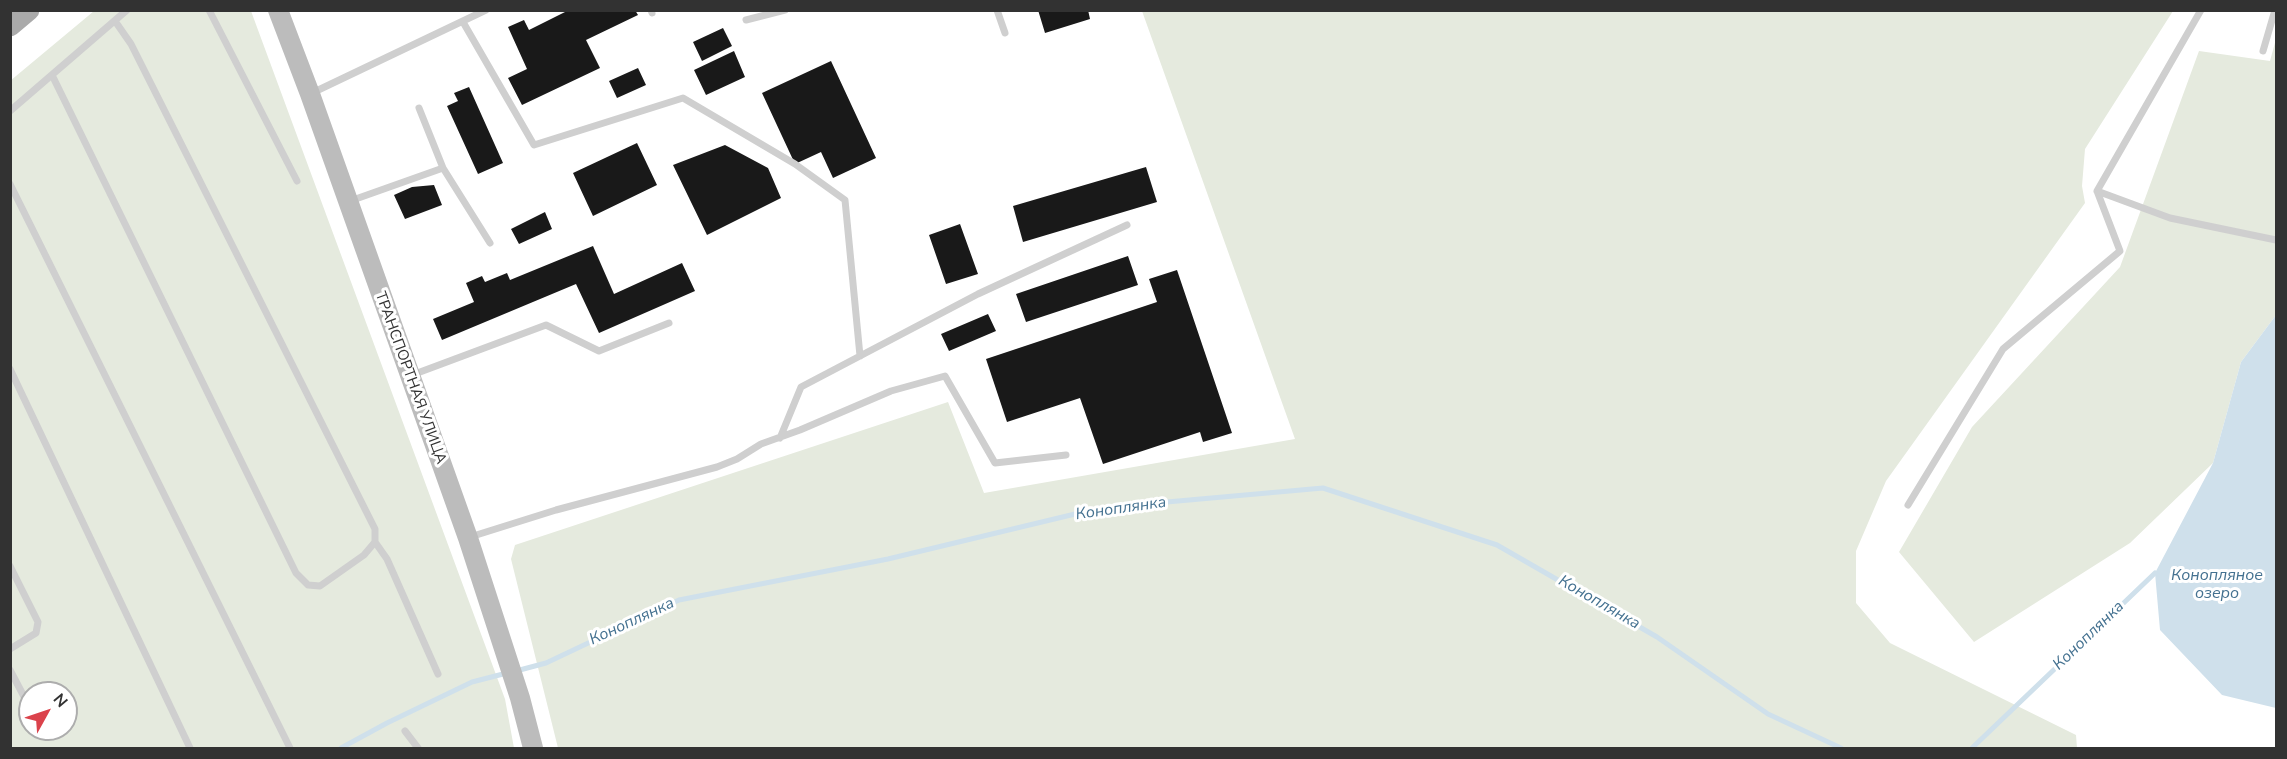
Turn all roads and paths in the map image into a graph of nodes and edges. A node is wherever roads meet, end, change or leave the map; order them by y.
1 (29, 10) edge
2 (128, 10) edge
3 (209, 10) edge
4 (486, 10) edge
5 (785, 10) edge
6 (997, 10) edge
7 (2200, 10) edge
8 (2275, 10) edge
9 (281, 13) edge
10 (746, 20) dead end
11 (115, 21) junction
12 (463, 22) junction
13 (10, 26) edge
14 (1005, 33) dead end
15 (2264, 51) dead end
16 (52, 75) junction
17 (310, 94) junction
18 (419, 108) dead end
19 (10, 111) edge
20 (443, 168) junction
21 (297, 181) dead end
22 (10, 184) edge
23 (2097, 191) junction
24 (348, 202) junction
25 (1127, 225) dead end
26 (2277, 240) edge
27 (490, 243) dead end
28 (669, 324) dead end
29 (861, 356) junction
30 (10, 369) edge
31 (410, 376) junction
32 (780, 438) junction
33 (1066, 455) dead end
34 (1908, 505) dead end
35 (468, 538) junction
36 (375, 542) junction
37 (10, 566) edge
38 (10, 649) edge
39 (10, 670) edge
40 (438, 674) dead end
41 (18, 685) edge
42 (405, 731) dead end
43 (190, 748) edge
44 (290, 748) edge
45 (418, 748) edge
46 (533, 748) edge

1 - 13 main road
2 - 11 lane
3 - 21 lane
4 - 12 lane
5 - 10 lane
6 - 14 lane
7 - 23 lane
8 - 15 lane
9 - 17 main road, ТРАНСПОРТНАЯ УЛИЦА
11 - 16 lane
11 - 36 lane
12 - 17 lane
12 - 29 lane
16 - 19 lane
16 - 36 lane
17 - 24 main road, ТРАНСПОРТНАЯ УЛИЦА
18 - 20 lane
20 - 24 lane
20 - 27 lane
22 - 44 lane
23 - 26 lane
23 - 34 lane
24 - 31 main road, ТРАНСПОРТНАЯ УЛИЦА
25 - 29 lane
28 - 31 lane
29 - 32 lane
30 - 43 lane
31 - 35 main road, ТРАНСПОРТНАЯ УЛИЦА
32 - 33 lane
32 - 35 lane
35 - 46 main road, ТРАНСПОРТНАЯ УЛИЦА
36 - 40 lane
37 - 38 lane
39 - 41 lane
42 - 45 lane

